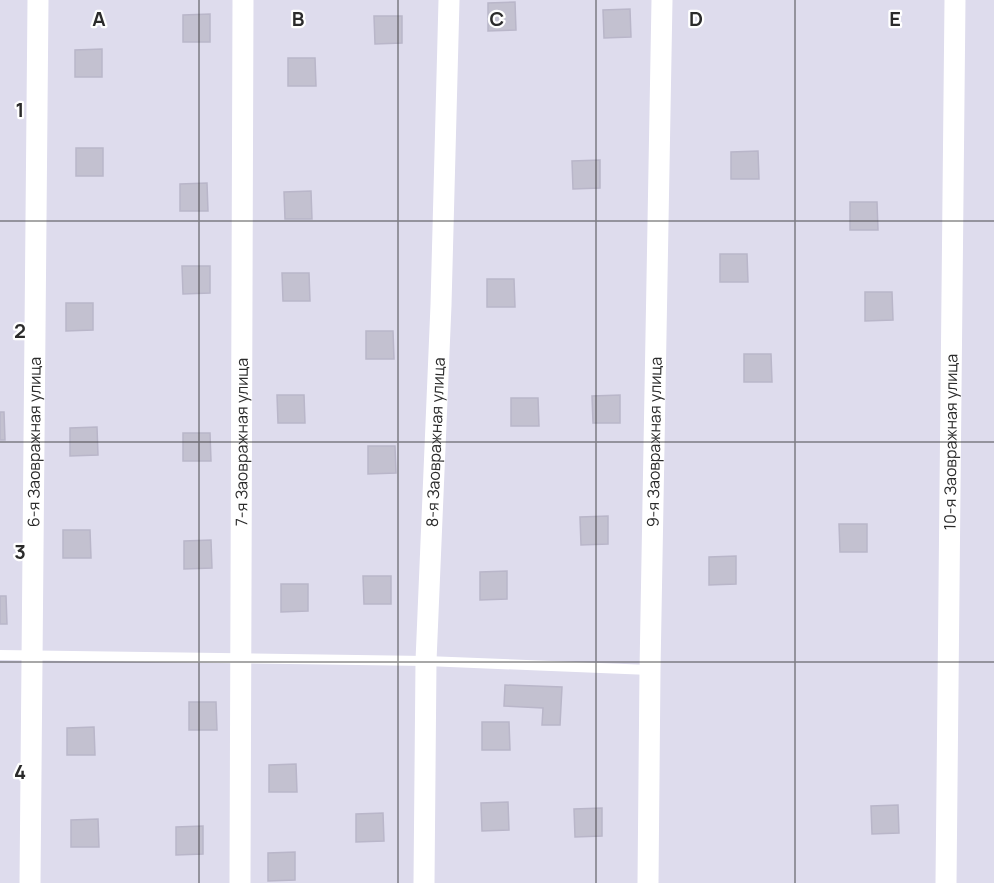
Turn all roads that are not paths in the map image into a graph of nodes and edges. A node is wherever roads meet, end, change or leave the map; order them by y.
1 (38, 0) edge
2 (243, 0) edge
3 (449, 0) edge
4 (662, 0) edge
5 (955, 0) edge
6 (33, 654) junction
7 (0, 655) edge
8 (240, 658) junction
9 (426, 661) junction
10 (650, 670) junction
11 (30, 883) edge
12 (240, 883) edge
13 (424, 883) edge
14 (648, 883) edge
15 (946, 883) edge

1 - 6 street, 6-я Заовражная улица
2 - 8 street, 7-я Заовражная улица
3 - 9 street, 8-я Заовражная улица
4 - 10 street, 9-я Заовражная улица
5 - 15 street, 10-я Заовражная улица
6 - 7 lane
6 - 8 lane
6 - 11 street, 6-я Заовражная улица
8 - 9 lane
8 - 12 street, 7-я Заовражная улица
9 - 10 lane
9 - 13 street, 8-я Заовражная улица
10 - 14 street, 9-я Заовражная улица

